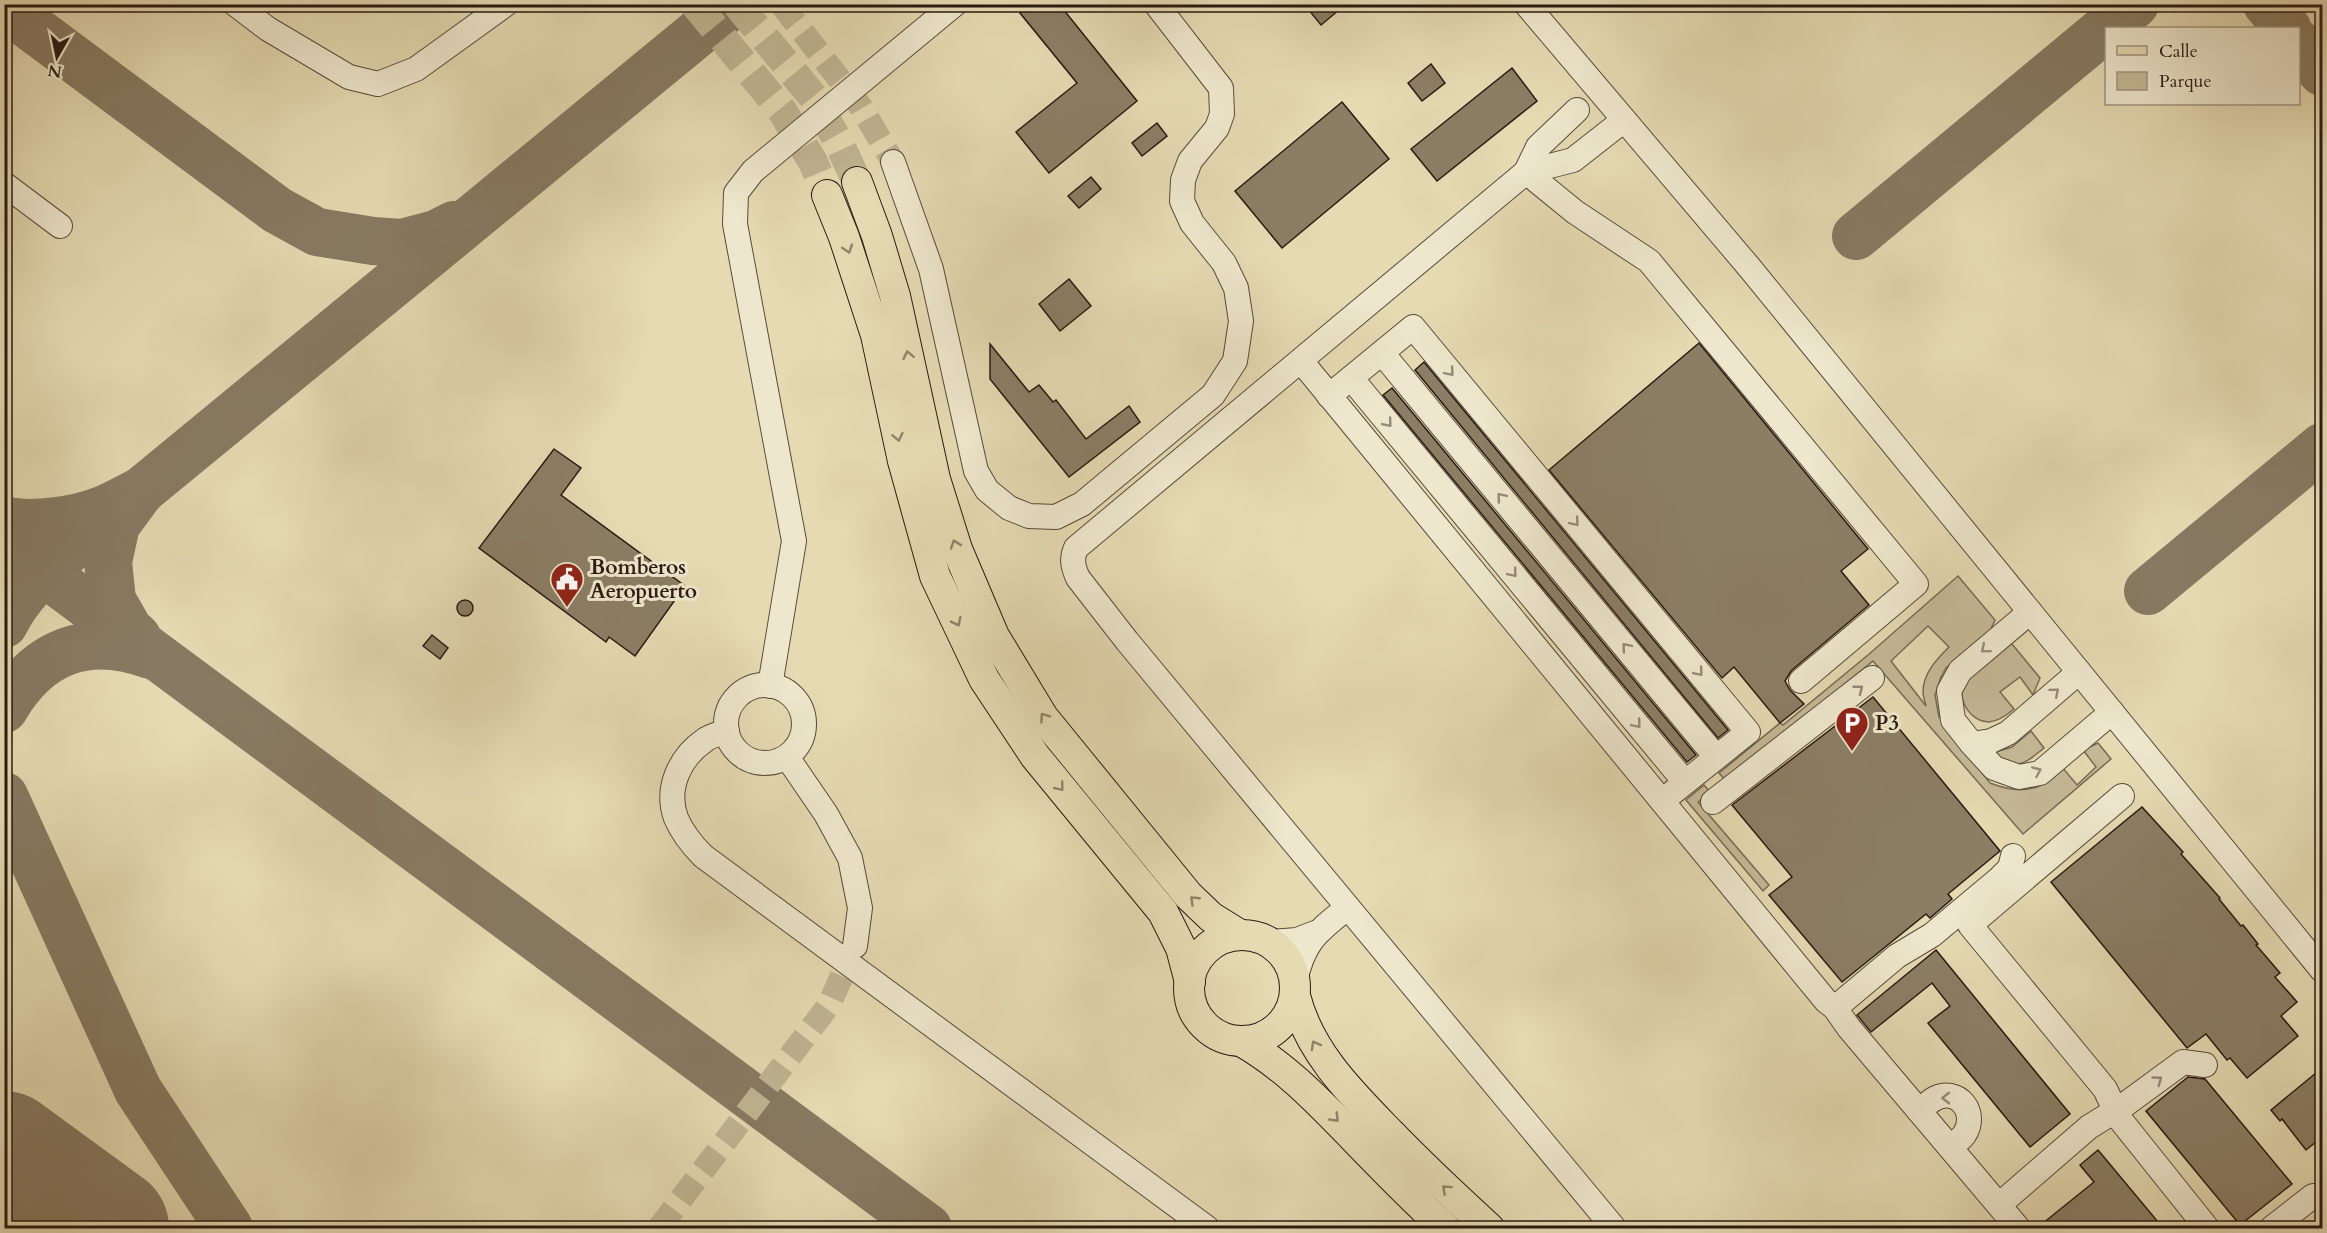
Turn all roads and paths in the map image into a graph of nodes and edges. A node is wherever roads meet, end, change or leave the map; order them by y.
1 (235, 4) edge
2 (506, 4) edge
3 (955, 4) edge
4 (1156, 4) edge
5 (1526, 4) edge
6 (1577, 110) dead end
7 (1624, 120) junction
8 (893, 162) tunnel mouth
9 (1526, 172) junction
10 (857, 183) tunnel mouth
11 (4, 184) edge
12 (827, 195) tunnel mouth
13 (60, 226) dead end
14 (1382, 352) junction
15 (1301, 362) junction
16 (1351, 378) junction
17 (1329, 396) junction
18 (2030, 612) junction
19 (2079, 672) junction
20 (1872, 678) dead end
21 (1801, 681) dead end
22 (770, 686) junction
23 (2112, 712) junction
24 (727, 731) junction
25 (1972, 744) junction
26 (787, 757) junction
27 (1701, 769) junction
28 (2122, 796) dead end
29 (1662, 801) junction
30 (2013, 856) dead end
31 (1347, 908) junction
32 (1315, 933) junction
33 (1240, 935) junction
34 (1269, 942) junction
35 (855, 946) tunnel mouth
36 (2322, 970) edge
37 (1190, 982) junction
38 (1295, 988) junction
39 (1835, 1008) junction
40 (1241, 1041) junction
41 (2205, 1065) dead end
42 (1919, 1111) junction
43 (2116, 1111) junction
44 (1950, 1147) junction
45 (2313, 1196) dead end
46 (1999, 1205) junction
47 (1207, 1228) edge
48 (1444, 1228) edge
49 (1489, 1228) edge
50 (1614, 1228) edge
51 (2018, 1228) edge
52 (2207, 1228) edge
53 (2272, 1228) edge

1 - 2 street
3 - 22 street
4 - 8 street
5 - 7 street
6 - 9 street
7 - 9 street
7 - 18 street
9 - 15 street
9 - 21 street
33 -> 10 main road
11 - 13 street
12 -> 37 main road
14 - 16 street
27 -> 14 street
14 -> 27 street
15 - 17 street
15 - 31 street
16 - 17 street
16 -> 27 street
17 - 29 street
18 - 19 street
18 -> 25 street
19 - 23 street
25 -> 19 street
27 -> 20 street
22 - 24 street
22 - 26 street
25 -> 23 street
23 - 36 street
24 - 26 street
24 - 47 street
26 - 35 street
27 - 29 street
28 - 43 street
29 - 39 street
30 - 39 street
31 - 32 street
31 - 50 street
32 - 34 street
32 - 38 street
33 - 34 main road
33 - 37 main road
34 - 38 main road
37 - 40 main road
38 - 40 main road
49 -> 38 main road
39 - 42 street
40 -> 48 main road
43 -> 41 street
42 - 44 street
44 -> 42 street
43 - 46 street
43 - 52 street
44 - 46 street
45 - 53 street
46 - 51 street

